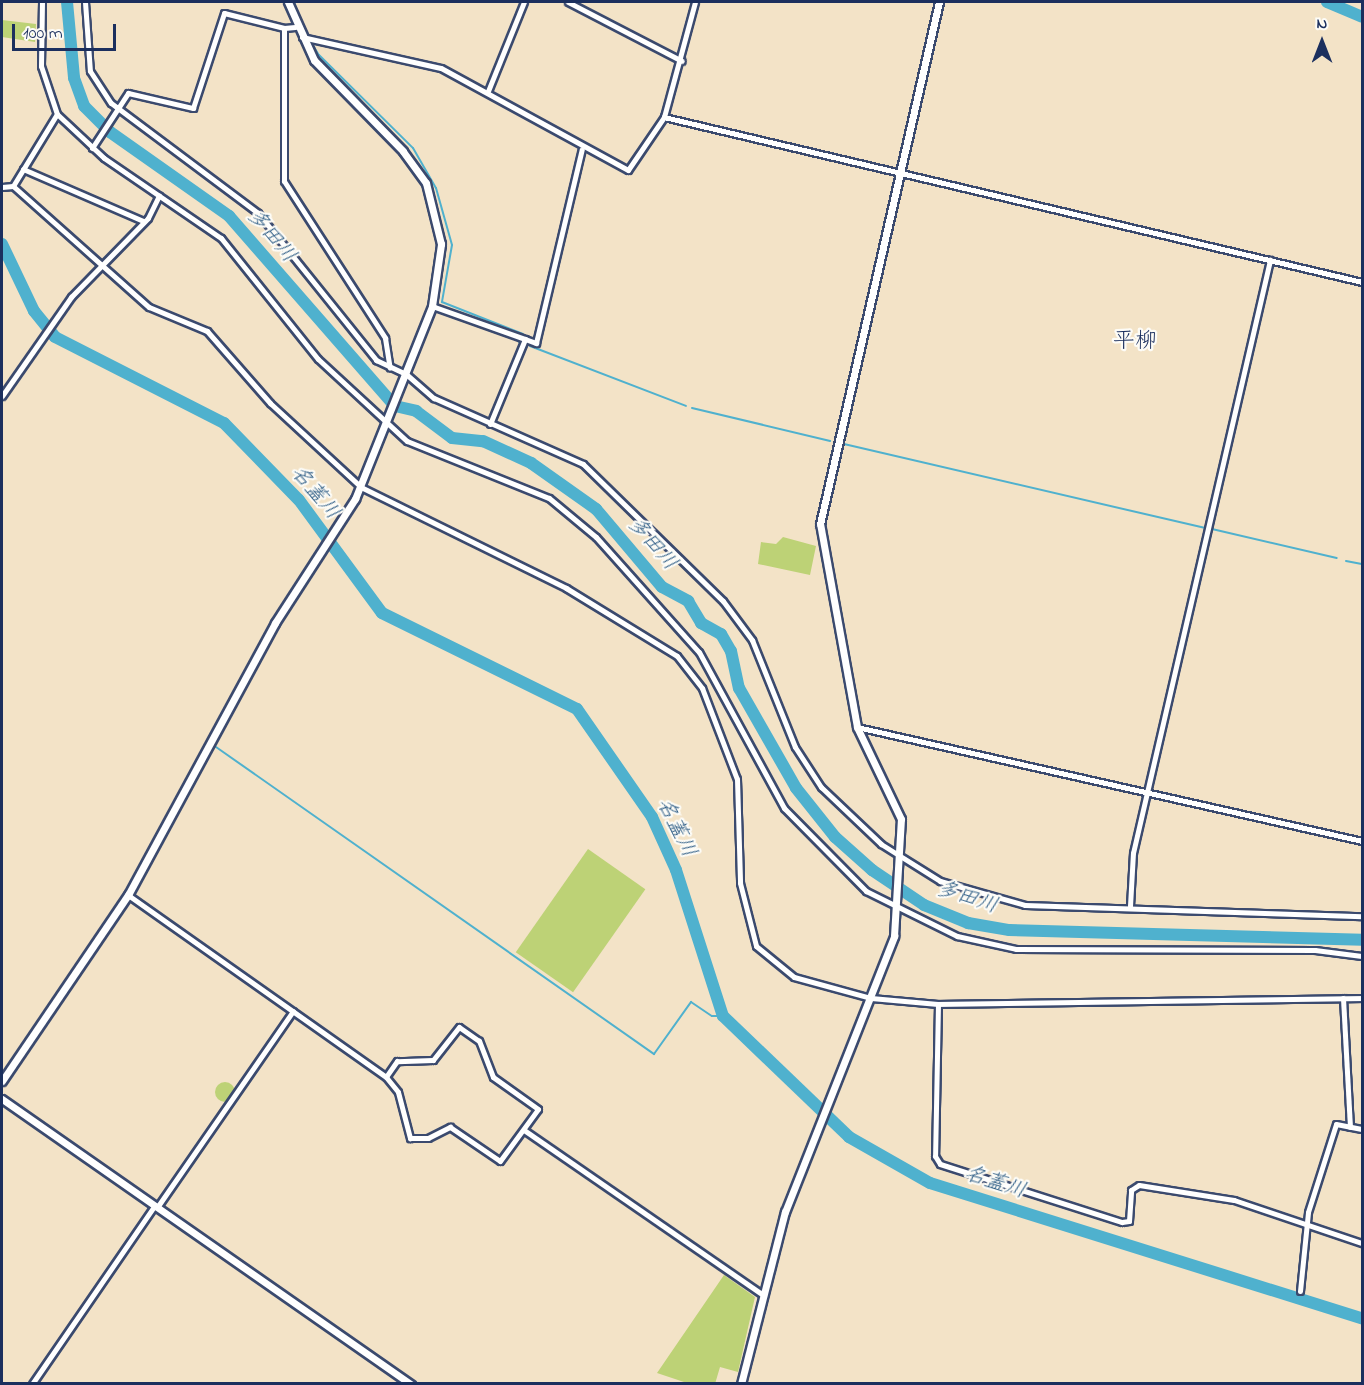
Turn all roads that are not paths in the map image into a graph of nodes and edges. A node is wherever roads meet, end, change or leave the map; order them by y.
1 (42, 2) edge
2 (85, 2) edge
3 (288, 2) edge
4 (524, 2) edge
5 (568, 2) edge
6 (695, 2) edge
7 (939, 2) edge
8 (295, 27) junction
9 (284, 28) junction
10 (305, 37) junction
11 (682, 61) junction
12 (488, 92) junction
13 (118, 109) junction
14 (57, 114) junction
15 (664, 117) junction
16 (93, 146) junction
17 (582, 148) junction
18 (23, 169) junction
19 (897, 174) junction
20 (13, 186) junction
21 (2, 187) edge
22 (159, 195) junction
23 (143, 221) junction
24 (1270, 260) junction
25 (101, 263) junction
26 (1362, 282) edge
27 (432, 306) junction
28 (525, 339) junction
29 (390, 368) junction
30 (405, 377) junction
31 (2, 396) edge
32 (388, 419) junction
33 (490, 424) junction
34 (361, 487) junction
35 (857, 727) junction
36 (1148, 791) junction
37 (1362, 840) edge
38 (900, 858) junction
39 (128, 895) junction
40 (895, 906) junction
41 (1130, 906) junction
42 (1362, 915) edge
43 (1362, 956) edge
44 (871, 998) junction
45 (1343, 998) junction
46 (1362, 998) edge
47 (938, 1004) junction
48 (293, 1011) junction
49 (386, 1077) junction
50 (2, 1081) edge
51 (2, 1099) edge
52 (1350, 1127) junction
53 (1362, 1129) edge
54 (524, 1130) junction
55 (154, 1208) junction
56 (1308, 1224) junction
57 (1362, 1243) edge
58 (1300, 1291) dead end
59 (763, 1295) junction
60 (32, 1383) edge
61 (411, 1383) edge
62 (741, 1383) edge

1 - 14 street
2 - 13 street
3 - 8 street
4 - 12 street
5 - 11 street
6 - 11 street
7 - 19 street
8 - 9 street
8 - 10 street
9 - 13 street
9 - 29 street
10 - 12 street
10 - 27 street
11 - 15 street
12 - 17 street
13 - 16 street
13 - 29 street
14 - 16 street
14 - 18 street
15 - 17 street
15 - 19 street
16 - 22 street
17 - 28 street
18 - 20 street
18 - 23 street
19 - 24 street
19 - 35 street
20 - 21 street
20 - 25 street
22 - 23 street
22 - 32 street
23 - 25 street
24 - 26 street
24 - 36 street
25 - 31 street
25 - 34 street
27 - 28 street
27 - 30 street
28 - 33 street
29 - 30 street
30 - 32 street
30 - 33 street
32 - 34 street
32 - 40 street
33 - 38 street
34 - 39 street
34 - 44 street
35 - 36 street
35 - 38 street
36 - 37 street
36 - 41 street
38 - 40 street
38 - 41 street
39 - 48 street
39 - 50 street
40 - 43 street
40 - 44 street
41 - 42 street
44 - 47 street
44 - 59 street
45 - 46 street
45 - 47 street
45 - 52 street
47 - 56 street
48 - 49 street
48 - 55 street
49 - 54 street
49 - 54 street
51 - 55 street
52 - 53 street
52 - 56 street
54 - 59 street
55 - 60 street
55 - 61 street
56 - 57 street
56 - 58 street
59 - 62 street

